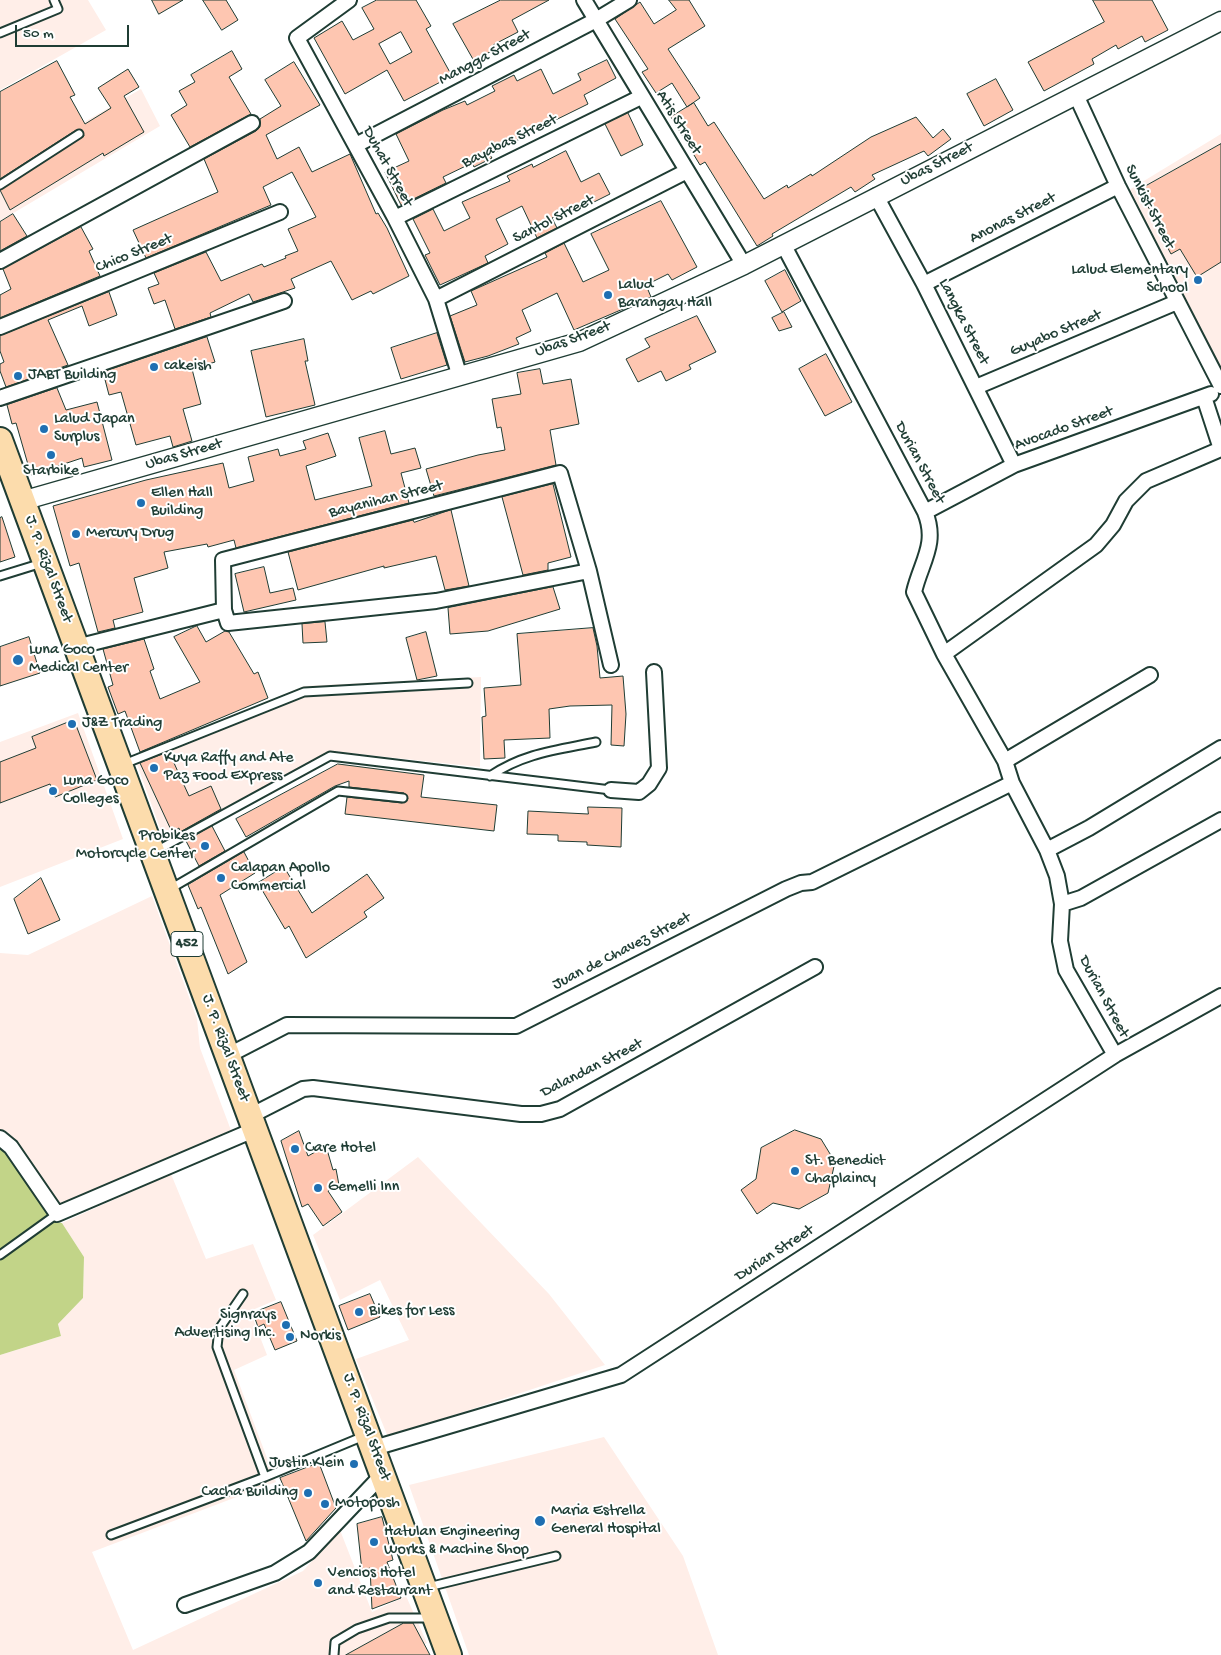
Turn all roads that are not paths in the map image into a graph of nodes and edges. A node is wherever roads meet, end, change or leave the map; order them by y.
1 (54, 0) edge
2 (350, 0) edge
3 (584, 0) edge
4 (628, 0) edge
5 (596, 20) junction
6 (1221, 21) edge
7 (0, 33) edge
8 (1076, 95) junction
9 (641, 97) junction
10 (252, 123) dead end
11 (79, 134) dead end
12 (356, 145) junction
13 (687, 171) junction
14 (0, 185) edge
15 (1118, 186) junction
16 (876, 196) junction
17 (280, 212) dead end
18 (395, 218) junction
19 (783, 244) junction
20 (0, 261) edge
21 (744, 265) junction
22 (924, 284) junction
23 (436, 299) junction
24 (284, 301) dead end
25 (1177, 302) junction
26 (0, 327) edge
27 (460, 377) junction
28 (976, 387) junction
29 (1221, 388) edge
30 (1204, 397) junction
31 (0, 398) edge
32 (0, 440) edge
33 (1221, 449) edge
34 (1014, 465) junction
35 (22, 500) junction
36 (925, 512) junction
37 (45, 562) junction
38 (588, 571) junction
39 (0, 576) edge
40 (224, 610) junction
41 (76, 646) junction
42 (944, 654) junction
43 (611, 665) dead end
44 (654, 672) dead end
45 (1150, 675) dead end
46 (468, 683) dead end
47 (596, 742) dead end
48 (1221, 748) edge
49 (1005, 761) junction
50 (121, 765) junction
51 (490, 776) junction
52 (1012, 783) junction
53 (611, 790) joint
54 (403, 798) dead end
55 (1221, 820) edge
56 (1047, 850) junction
57 (154, 852) junction
58 (167, 890) junction
59 (1062, 904) junction
60 (814, 967) dead end
61 (1221, 996) edge
62 (1114, 1055) junction
63 (227, 1056) junction
64 (253, 1122) junction
65 (0, 1138) edge
66 (58, 1214) junction
67 (0, 1255) edge
68 (243, 1294) dead end
69 (372, 1441) junction
70 (383, 1474) junction
71 (265, 1477) junction
72 (111, 1535) dead end
73 (556, 1556) dead end
74 (425, 1588) junction
75 (185, 1605) dead end
76 (435, 1618) junction
77 (334, 1655) edge
78 (449, 1655) edge

1 - 7 lane
2 - 12 street, Duhat Street
3 - 5 street, Atis Street
4 - 5 street, Mangga Street
5 - 9 street, Atis Street
5 - 12 street, Mangga Street
6 - 8 street, Ubas Street
8 - 15 street, Sunkist Street
8 - 16 street, Ubas Street
9 - 13 street, Atis Street
9 - 18 street, Bayabas Street
10 - 20 street
11 - 14 lane
12 - 18 street, Duhat Street
13 - 21 street, Atis Street
13 - 23 street, Santol Street
15 - 22 street, Anonas Street
15 - 25 street, Sunkist Street
16 - 19 street, Ubas Street
16 - 22 street, Langka Street
17 - 26 street, Chico Street
18 - 23 street, Duhat Street
19 - 21 street, Ubas Street
19 - 36 street, Durian Street
21 - 27 street, Ubas Street
22 - 28 street, Langka Street
23 - 27 street, Duhat Street
24 - 31 street
25 - 28 street, Guyabo Street
25 - 29 street, Sunkist Street
27 - 35 street, Ubas Street
28 - 34 street, Langka Street
29 - 30 street, Avocado Street
30 - 33 street
30 - 34 street, Avocado Street
32 - 35 highway, J. P. Rizal Street / 452
33 - 42 street
34 - 36 street, Avocado Street
35 - 37 highway, J. P. Rizal Street / 452
36 - 42 street, Durian Street
37 - 39 lane
37 - 41 highway, J. P. Rizal Street / 452
38 - 40 street
38 - 40 street, Bayanihan Street
38 - 43 street, Bayanihan Street
40 - 41 street
41 - 50 highway, J. P. Rizal Street / 452
42 - 49 street, Durian Street
44 - 53 street
45 - 49 street
46 - 50 lane
47 - 51 lane
48 - 56 street
49 - 52 street, Durian Street
50 - 57 highway, J. P. Rizal Street / 452
51 - 53 lane
51 - 57 lane
52 - 56 street, Durian Street
52 - 63 street, Juan de Chavez Street
54 - 58 lane
55 - 59 street
56 - 59 street, Durian Street
57 - 58 highway, J. P. Rizal Street / 452
58 - 63 highway, J. P. Rizal Street / 452
59 - 62 street, Durian Street
60 - 64 street, Dalandan Street
61 - 62 street
62 - 69 street, Durian Street
63 - 64 highway, J. P. Rizal Street / 452
64 - 66 street, Dalandan Street
64 - 69 highway, J. P. Rizal Street / 452
65 - 66 street
66 - 67 lane
68 - 71 lane
69 - 70 highway, J. P. Rizal Street / 452
69 - 71 lane
70 - 74 highway, J. P. Rizal Street / 452
70 - 75 street
71 - 72 lane
73 - 74 lane
74 - 76 highway, J. P. Rizal Street / 452
76 - 77 lane
76 - 78 highway, J. P. Rizal Street / 452

